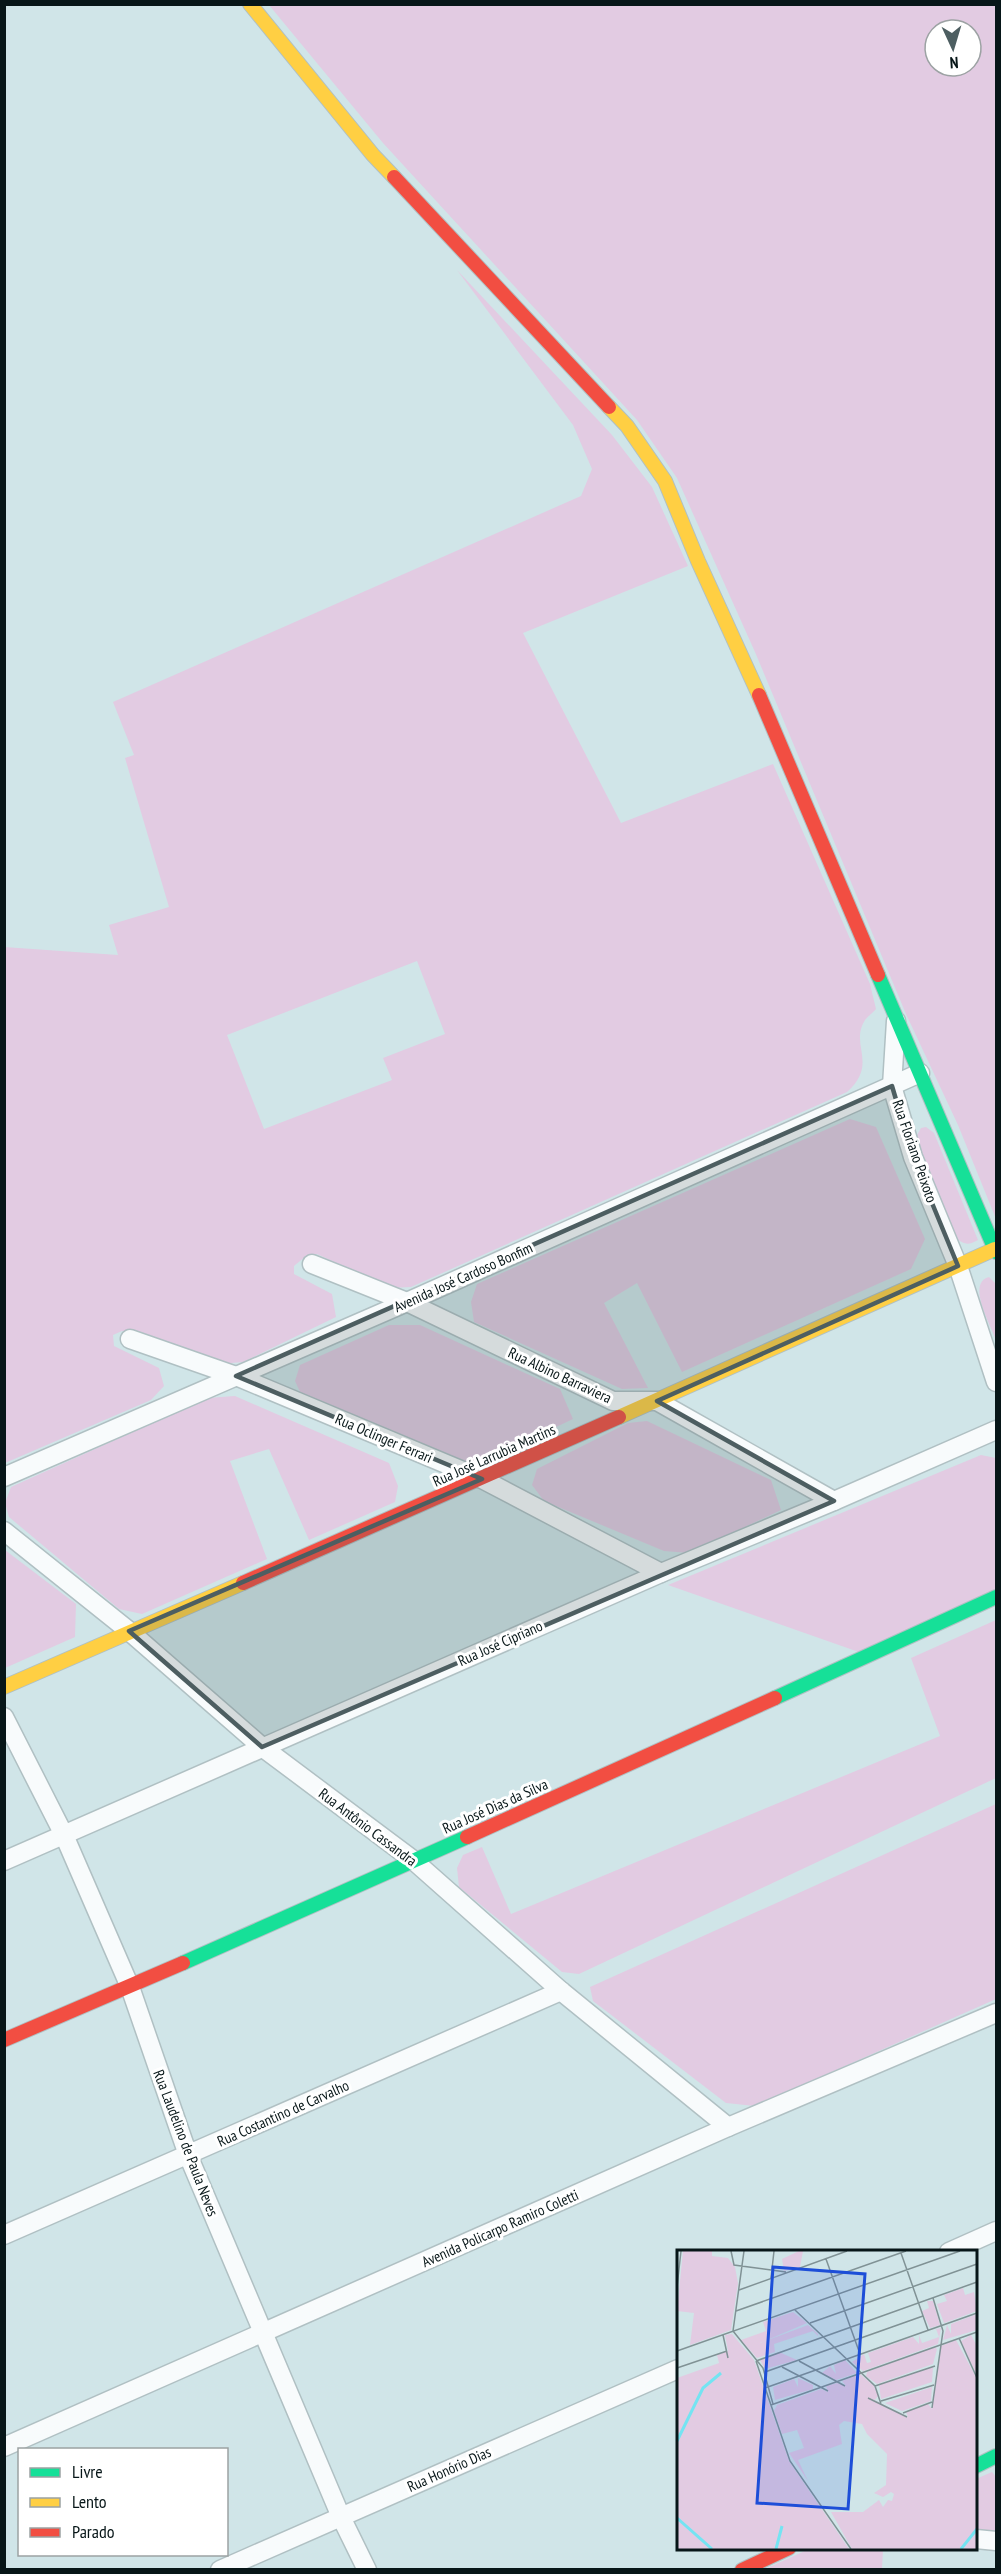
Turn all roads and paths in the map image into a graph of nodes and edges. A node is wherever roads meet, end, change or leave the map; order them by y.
1 (250, 4) edge
2 (896, 1020) junction
3 (920, 1073) junction
4 (892, 1086) junction
5 (996, 1251) edge
6 (312, 1264) dead end
7 (958, 1266) junction
8 (407, 1302) junction
9 (130, 1339) dead end
10 (236, 1376) junction
11 (996, 1382) edge
12 (657, 1401) junction
13 (996, 1430) edge
14 (4, 1478) edge
15 (482, 1479) junction
16 (834, 1501) junction
17 (4, 1531) edge
18 (661, 1573) junction
19 (996, 1597) edge
20 (129, 1631) junction
21 (4, 1687) edge
22 (4, 1717) edge
23 (262, 1747) junction
24 (64, 1835) junction
25 (413, 1860) junction
26 (4, 1861) edge
27 (130, 1987) junction
28 (561, 1990) junction
29 (996, 2013) edge
30 (4, 2040) edge
31 (728, 2127) junction
32 (188, 2155) junction
33 (996, 2230) edge
34 (4, 2235) edge
35 (953, 2250) edge
36 (263, 2334) junction
37 (677, 2369) edge
38 (4, 2447) edge
39 (996, 2456) edge
40 (977, 2465) edge
41 (341, 2517) junction
42 (977, 2540) edge
43 (996, 2541) edge
44 (785, 2550) edge
45 (220, 2570) edge
46 (367, 2570) edge
47 (742, 2570) edge

1 - 2 street
2 - 3 street, Rua Floriano Peixoto
2 - 4 street, Rua Floriano Peixoto
3 - 4 street, Avenida José Cardoso Bonfim
3 - 5 street, Rua Floriano Peixoto
4 - 7 street, Rua Floriano Peixoto
4 - 8 street, Avenida José Cardoso Bonfim
5 - 7 street, Rua José Larrubia Martins
6 - 8 street, Rua Albino Barraviera
7 - 11 street, Rua Floriano Peixoto
7 - 12 street, Rua José Larrubia Martins
8 - 10 street, Avenida José Cardoso Bonfim
8 - 12 street, Rua Albino Barraviera
9 - 10 street, Rua Oclinger Ferrari
10 - 14 street, Avenida José Cardoso Bonfim
10 - 15 street, Rua Oclinger Ferrari
12 - 15 street, Rua José Larrubia Martins
12 - 16 street, Rua Albino Barraviera
13 - 16 street, Rua José Cipriano
15 - 18 street, Rua Oclinger Ferrari
15 - 20 street, Rua José Larrubia Martins
16 - 18 street, Rua José Cipriano
17 - 20 street, Rua Antônio Cassandra
18 - 23 street, Rua José Cipriano
19 - 25 street, Rua José Dias da Silva
20 - 21 street, Rua José Larrubia Martins
20 - 23 street, Rua Antônio Cassandra
22 - 24 street, Rua Laudelino de Paula Neves
23 - 24 street, Rua José Cipriano
23 - 25 street, Rua Antônio Cassandra
24 - 26 street, Rua José Cipriano
24 - 27 street, Rua Laudelino de Paula Neves
25 - 27 street, Rua José Dias da Silva
25 - 28 street, Rua Antônio Cassandra
27 - 30 street, Rua José Dias da Silva
27 - 32 street, Rua Laudelino de Paula Neves
28 - 31 street, Rua Antônio Cassandra
28 - 32 street, Rua Costantino de Carvalho
29 - 31 street, Avenida Policarpo Ramiro Coletti
31 - 36 street, Avenida Policarpo Ramiro Coletti
32 - 34 street, Rua Costantino de Carvalho
32 - 36 street, Rua Laudelino de Paula Neves
33 - 35 street
36 - 38 street, Avenida Policarpo Ramiro Coletti
36 - 41 street, Rua Laudelino de Paula Neves
37 - 41 street, Rua Honório Dias
39 - 40 street
41 - 45 street, Rua Honório Dias
41 - 46 street, Rua Laudelino de Paula Neves
42 - 43 street
44 - 47 street

